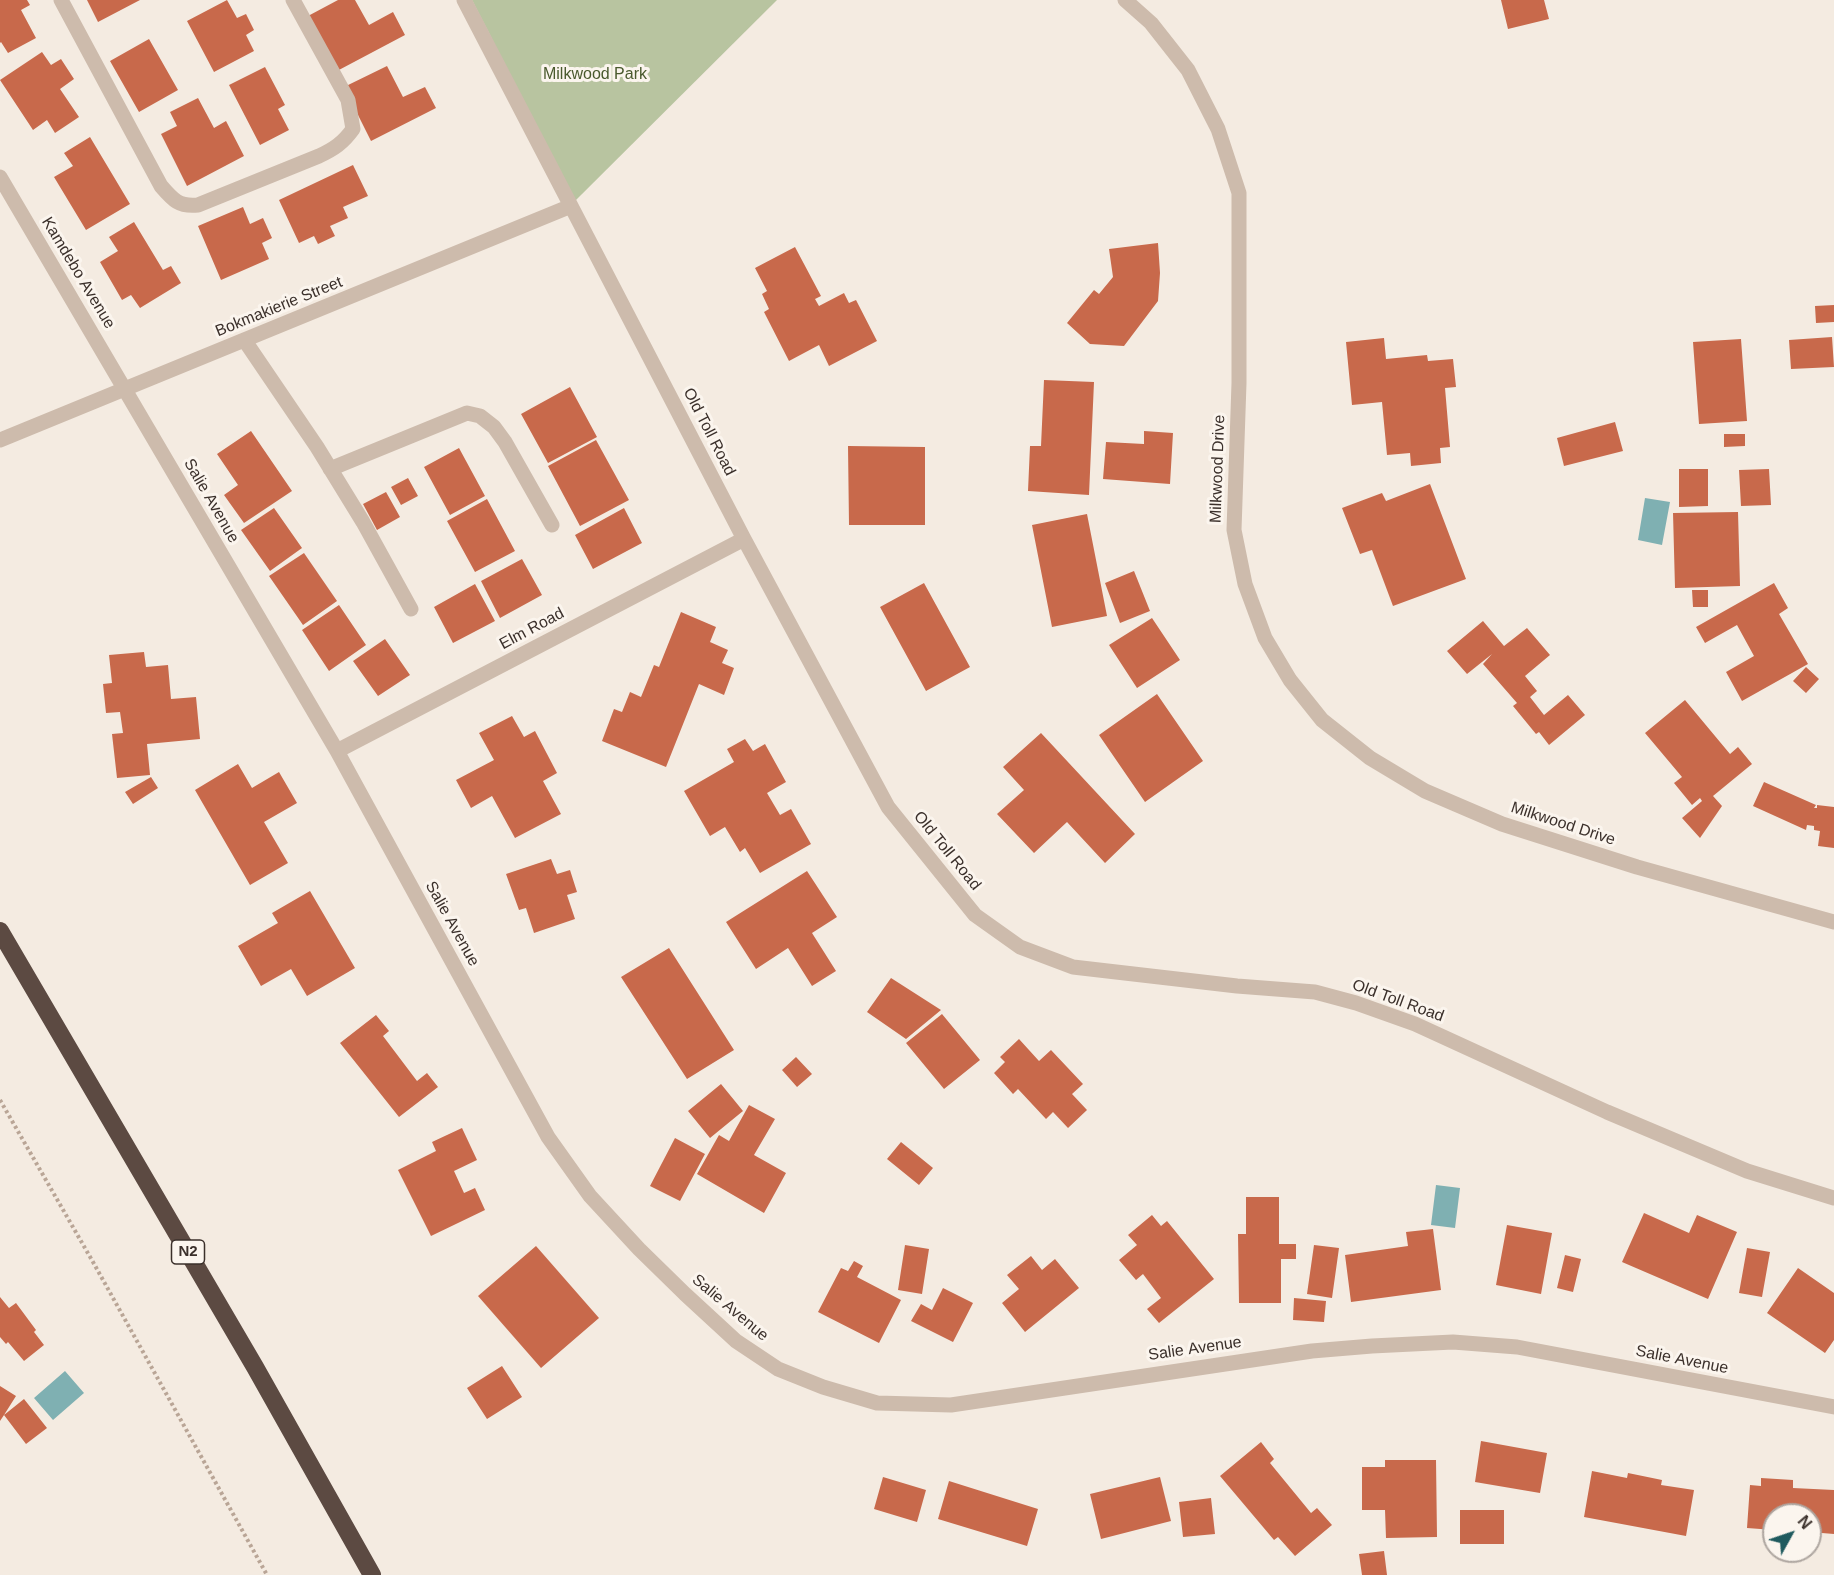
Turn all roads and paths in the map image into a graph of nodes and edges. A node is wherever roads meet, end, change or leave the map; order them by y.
1 (60, 0) edge
2 (293, 0) edge
3 (464, 0) edge
4 (1125, 0) edge
5 (0, 177) edge
6 (571, 206) junction
7 (245, 341) junction
8 (125, 389) junction
9 (0, 440) edge
10 (330, 469) junction
11 (552, 525) dead end
12 (744, 539) junction
13 (411, 609) dead end
14 (337, 751) junction
15 (1834, 922) edge
16 (0, 931) edge
17 (0, 1100) edge
18 (1834, 1198) edge
19 (1834, 1407) edge
20 (267, 1575) edge
21 (372, 1575) edge

1 - 2 street
3 - 6 street, Old Toll Road
4 - 15 street, Milkwood Drive
5 - 8 street, Kamdebo Avenue
6 - 7 street, Bokmakierie Street
6 - 12 street, Old Toll Road
7 - 8 street, Bokmakierie Street
7 - 10 street
8 - 9 street, Bokmakierie Street
8 - 14 street, Salie Avenue
10 - 11 street
10 - 13 street
12 - 14 street, Elm Road
12 - 18 street, Old Toll Road
14 - 19 street, Salie Avenue
16 - 21 highway, N2
17 - 20 path

